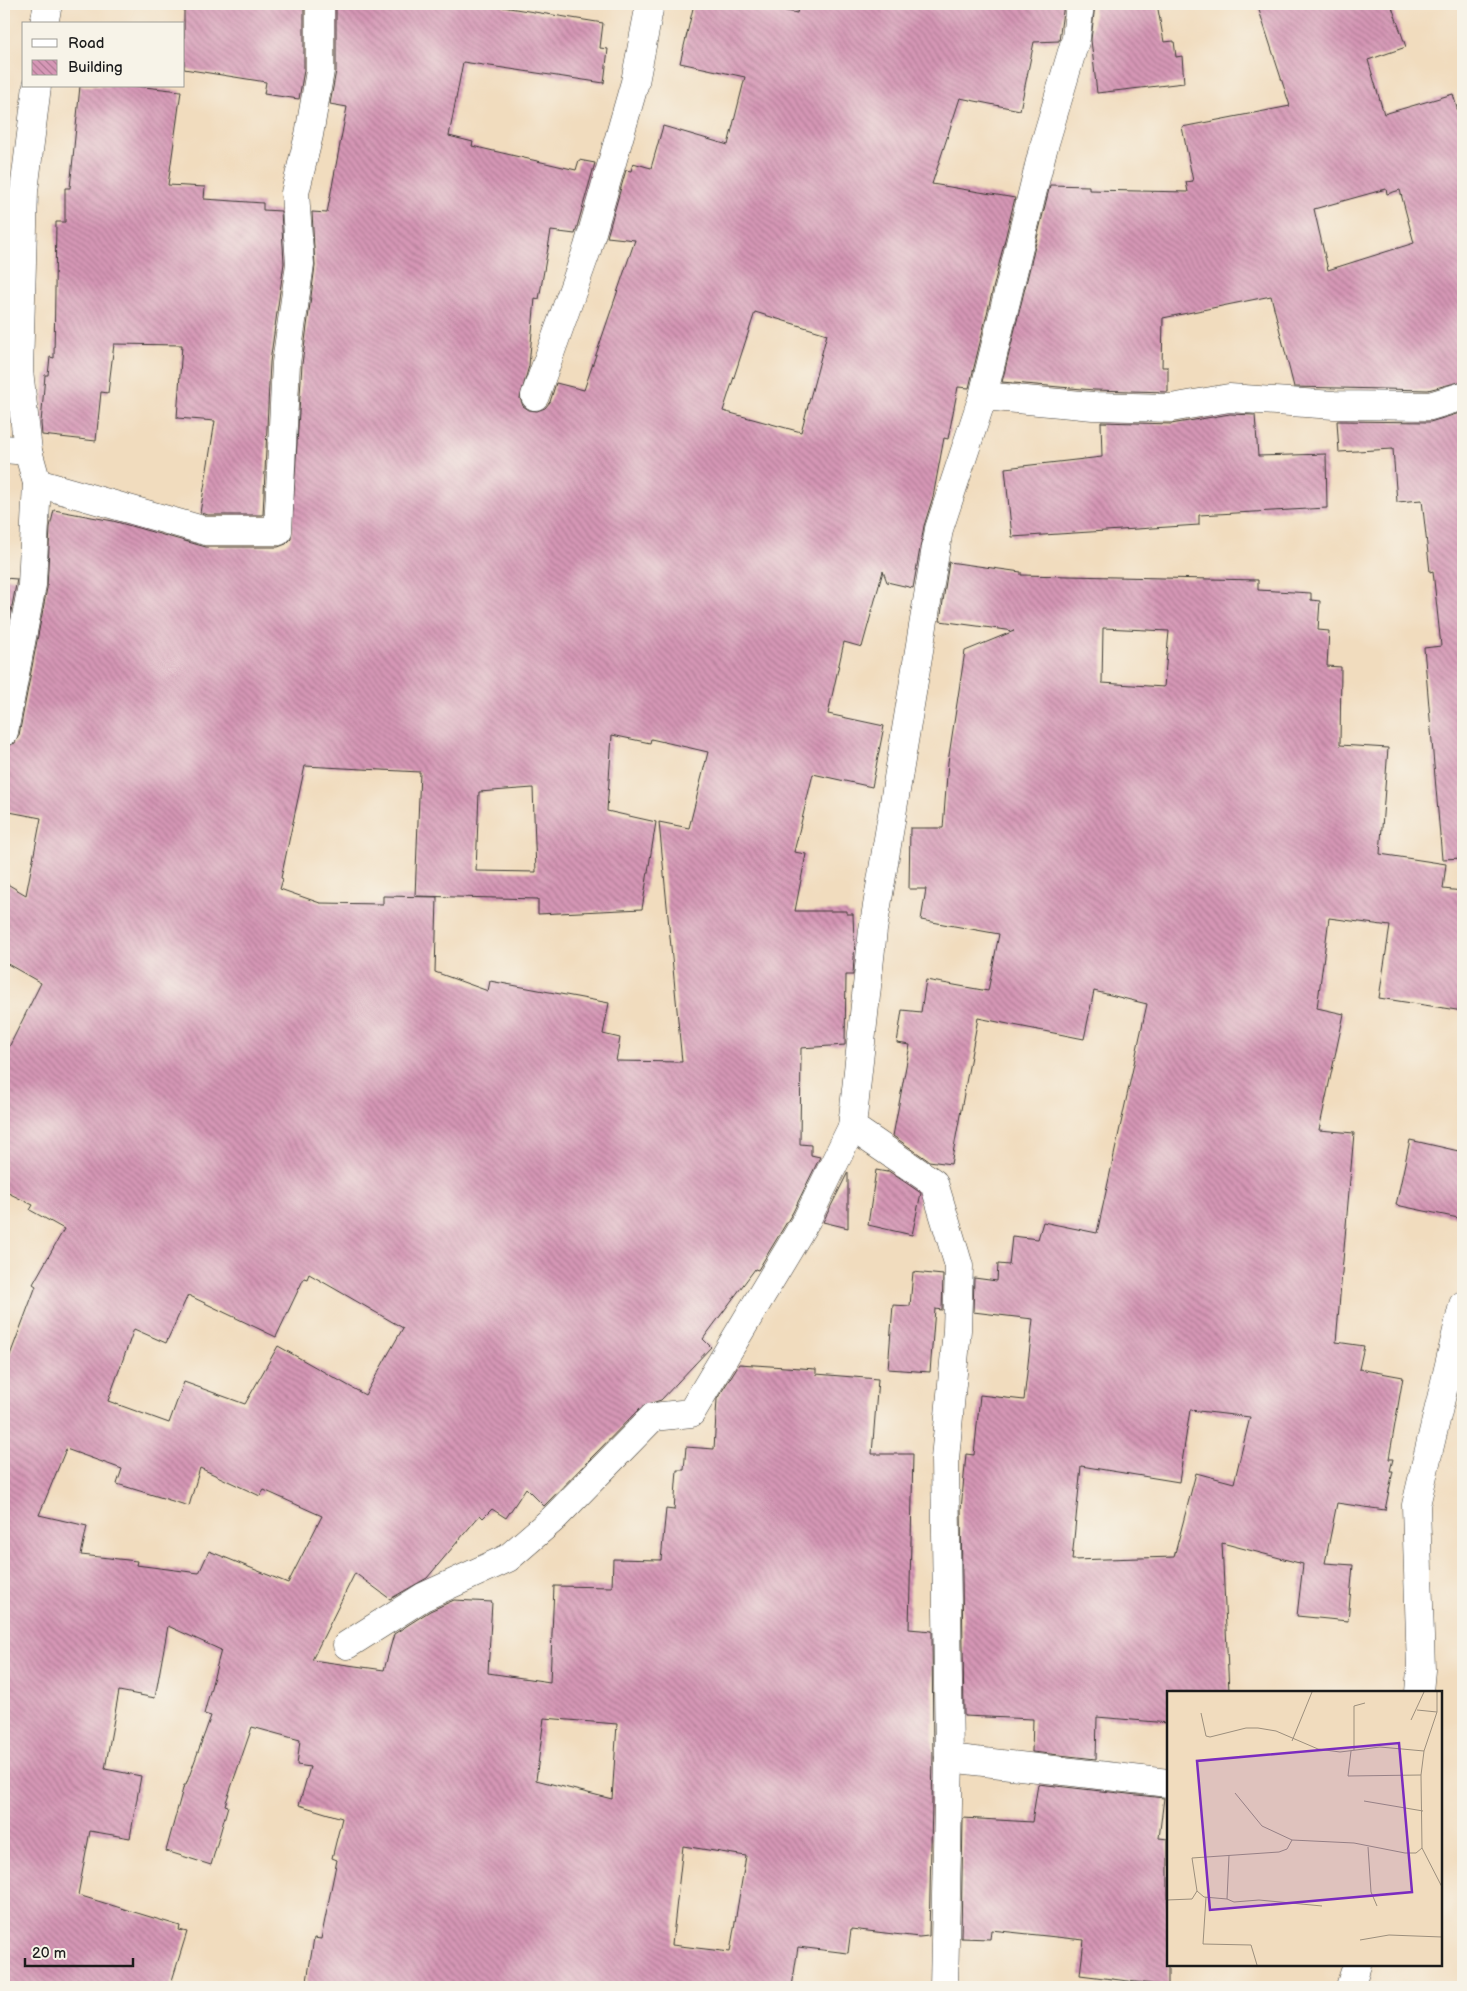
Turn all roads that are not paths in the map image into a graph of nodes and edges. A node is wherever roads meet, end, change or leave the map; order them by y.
1 (48, 4) edge
2 (320, 4) edge
3 (650, 4) edge
4 (1080, 4) edge
5 (44, 22) edge
6 (37, 88) edge
7 (535, 396) dead end
8 (983, 396) junction
9 (1463, 396) edge
10 (16, 450) edge
11 (37, 483) junction
12 (4, 732) edge
13 (852, 1127) junction
14 (1463, 1305) edge
15 (347, 1645) dead end
16 (1419, 1691) edge
17 (949, 1758) junction
18 (1167, 1783) edge
19 (1357, 1966) edge
20 (944, 1987) edge
21 (1350, 1987) edge

1 - 5 street
2 - 11 street
3 - 7 street
4 - 8 street
6 - 10 street
8 - 9 street
8 - 13 street
10 - 11 street
11 - 12 street
13 - 15 street
13 - 17 street
14 - 16 street
17 - 18 street
17 - 20 street
19 - 21 street

